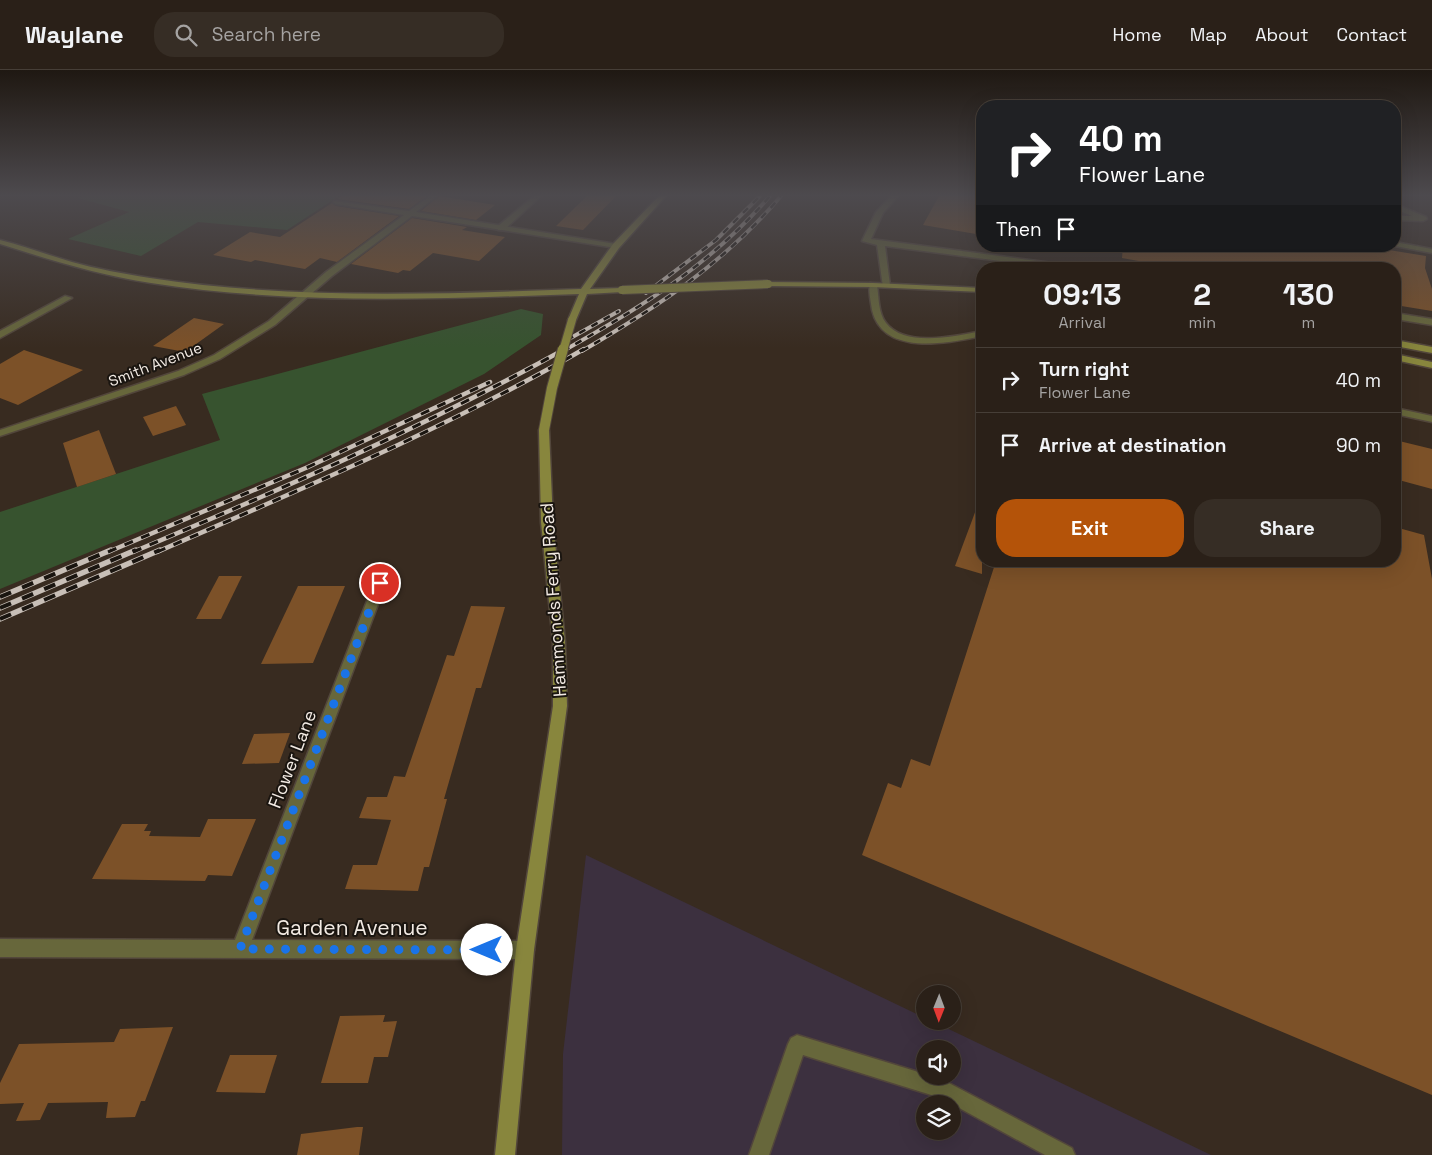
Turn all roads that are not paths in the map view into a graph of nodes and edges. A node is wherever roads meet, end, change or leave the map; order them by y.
1 (616, 246) edge
2 (15, 247) edge
3 (366, 247) edge
4 (882, 247) edge
5 (916, 247) edge
6 (1409, 247) edge
7 (1432, 251) edge
8 (1031, 262) edge
9 (873, 285) junction
10 (886, 285) junction
11 (976, 290) edge
12 (584, 291) junction
13 (306, 294) junction
14 (68, 298) dead end
15 (1401, 317) edge
16 (1432, 322) edge
17 (0, 335) edge
18 (976, 335) edge
19 (1401, 344) edge
20 (1432, 350) edge
21 (1401, 358) edge
22 (1432, 364) edge
23 (1401, 412) edge
24 (1432, 419) edge
25 (0, 433) edge
26 (380, 583) dead end
27 (0, 948) edge
28 (240, 949) junction
29 (524, 950) junction
30 (505, 1155) edge
31 (759, 1155) edge
32 (1065, 1155) edge

1 - 12 street, Hammonds Ferry Road
2 - 13 street
3 - 13 street, Smith Avenue
4 - 10 street
5 - 8 street
6 - 7 street
9 - 10 street
9 - 12 street, bridge
9 - 18 street
10 - 11 street
12 - 13 street
12 - 29 street, Hammonds Ferry Road, bridge
13 - 25 street, Smith Avenue
14 - 17 street
15 - 16 street
19 - 20 street
21 - 22 street
23 - 24 street
26 - 28 street, Flower Lane
27 - 28 street, Garden Avenue
28 - 29 street, Garden Avenue
29 - 30 street, Hammonds Ferry Road
31 - 32 street

